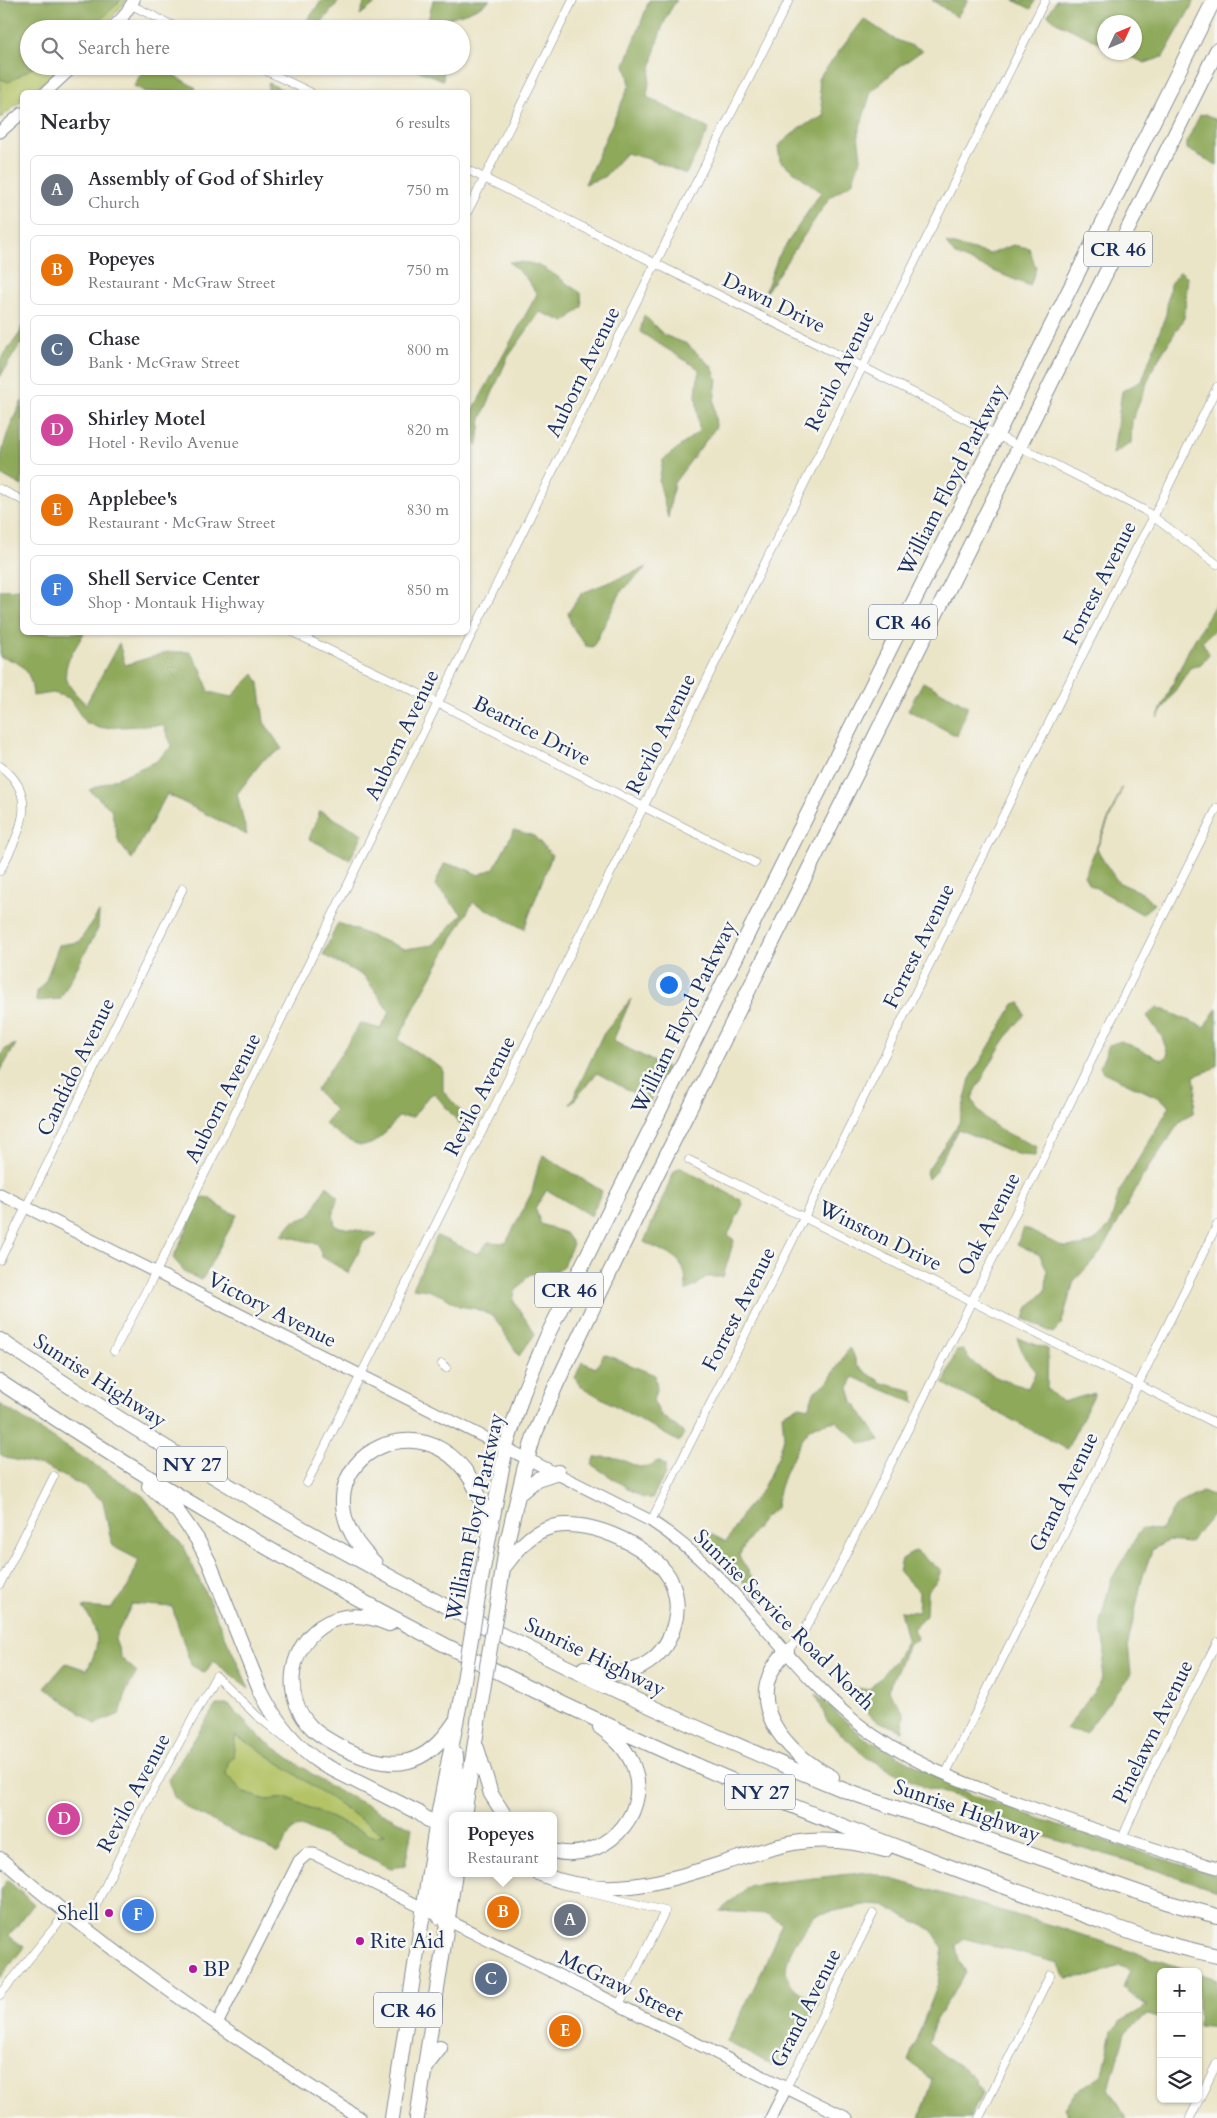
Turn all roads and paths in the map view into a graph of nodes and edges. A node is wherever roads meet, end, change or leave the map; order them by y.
1 (573, 0) edge
2 (789, 0) edge
3 (1045, 0) edge
4 (1214, 0) edge
5 (132, 2) edge
6 (120, 20) edge
7 (164, 20) edge
8 (1217, 50) edge
9 (64, 75) edge
10 (275, 75) edge
11 (48, 90) edge
12 (306, 90) edge
13 (20, 114) edge
14 (0, 132) edge
15 (470, 171) edge
16 (484, 178) junction
17 (470, 207) edge
18 (656, 264) junction
19 (861, 366) junction
20 (1217, 387) edge
21 (996, 436) junction
22 (1019, 448) junction
23 (0, 489) edge
24 (20, 499) edge
25 (1153, 515) junction
26 (1217, 564) edge
27 (298, 635) edge
28 (436, 703) junction
29 (0, 766) edge
30 (644, 807) junction
31 (1217, 808) edge
32 (755, 863) dead end
33 (0, 871) edge
34 (183, 888) dead end
35 (689, 1160) dead end
36 (0, 1194) edge
37 (27, 1207) junction
38 (804, 1218) junction
39 (1217, 1225) edge
40 (0, 1260) edge
41 (156, 1272) junction
42 (971, 1300) junction
43 (0, 1340) edge
44 (114, 1351) dead end
45 (360, 1375) junction
46 (0, 1382) edge
47 (1138, 1384) junction
48 (1217, 1424) edge
49 (506, 1447) junction
50 (112, 1455) junction
51 (528, 1457) junction
52 (558, 1472) junction
53 (54, 1476) dead end
54 (307, 1482) dead end
55 (516, 1497) junction
56 (651, 1521) junction
57 (489, 1534) junction
58 (504, 1568) junction
59 (390, 1578) junction
60 (0, 1584) edge
61 (434, 1640) junction
62 (1217, 1642) edge
63 (786, 1651) junction
64 (538, 1653) junction
65 (571, 1707) junction
66 (458, 1718) junction
67 (455, 1737) junction
68 (475, 1740) junction
69 (309, 1756) junction
70 (944, 1775) junction
71 (882, 1802) junction
72 (452, 1812) edge
73 (465, 1812) edge
74 (502, 1812) edge
75 (436, 1826) junction
76 (449, 1828) edge
77 (1122, 1838) junction
78 (557, 1852) edge
79 (0, 1858) edge
80 (953, 1868) junction
81 (1217, 1868) edge
82 (454, 1877) edge
83 (548, 1877) edge
84 (558, 1881) junction
85 (422, 1908) junction
86 (66, 1912) junction
87 (873, 1914) dead end
88 (1217, 1916) edge
89 (444, 1919) junction
90 (83, 1926) junction
91 (1217, 1956) edge
92 (1050, 1975) dead end
93 (0, 1995) edge
94 (619, 2005) junction
95 (433, 2016) junction
96 (217, 2024) junction
97 (442, 2032) dead end
98 (440, 2048) dead end
99 (1217, 2063) edge
100 (425, 2067) junction
101 (786, 2088) junction
102 (360, 2118) edge
103 (392, 2118) edge
104 (417, 2118) edge
105 (771, 2118) edge
106 (847, 2118) edge
107 (979, 2118) edge
108 (1190, 2118) edge

1 - 16 street
2 - 18 street, Auborn Avenue
3 - 19 street, Revilo Avenue
4 - 21 highway, William Floyd Parkway / CR 46
5 - 6 street
5 - 7 street
8 - 22 highway, William Floyd Parkway / CR 46
9 - 11 street
10 - 12 street
13 - 14 street
15 - 16 street, Dawn Drive
16 - 17 street
16 - 18 street, Dawn Drive
18 - 19 street, Dawn Drive
18 - 28 street, Auborn Avenue
19 - 21 street, Dawn Drive
19 - 30 street, Revilo Avenue
20 - 25 street, Forrest Avenue
21 - 22 street, Dawn Drive
21 - 49 highway, William Floyd Parkway / CR 46
22 - 25 street, Dawn Drive
22 - 51 highway, William Floyd Parkway / CR 46
23 - 24 street
25 - 26 street, Dawn Drive
25 - 38 street, Forrest Avenue
27 - 28 street, Beatrice Drive
28 - 30 street, Beatrice Drive
28 - 41 street, Auborn Avenue
29 - 33 street
30 - 32 street, Beatrice Drive
30 - 45 street, Revilo Avenue
31 - 42 street, Oak Avenue
34 - 37 street, Candido Avenue
35 - 38 street, Winston Drive
36 - 37 street, Victory Avenue
37 - 40 street, Candido Avenue
37 - 41 street, Victory Avenue
38 - 42 street, Winston Drive
38 - 56 street, Forrest Avenue
39 - 47 street, Grand Avenue
41 - 44 street, Auborn Avenue
41 - 45 street, Victory Avenue
42 - 47 street, Winston Drive
42 - 63 street, Oak Avenue
43 - 59 highway, Sunrise Highway / NY 27
45 - 49 street, Victory Avenue
45 - 54 street, Revilo Avenue
46 - 50 highway, NY 27
47 - 48 street, Winston Drive
47 - 70 street, Grand Avenue
49 - 51 street, Victory Avenue
49 - 57 highway, William Floyd Parkway / CR 46
50 - 61 highway, NY 27
50 - 69 highway
51 - 52 street, Sunrise Service Road North
51 - 55 highway, William Floyd Parkway / CR 46
52 - 55 highway
52 - 56 street, Sunrise Service Road North
53 - 60 street
55 - 58 highway, William Floyd Parkway / CR 46
56 - 63 street, Sunrise Service Road North
57 - 59 highway
57 - 66 highway, William Floyd Parkway / CR 46, bridge
58 - 64 highway
58 - 68 highway, William Floyd Parkway / CR 46, bridge
59 - 64 highway, Sunrise Highway / NY 27
61 - 65 highway, NY 27
61 - 66 highway
62 - 77 street, Pinelawn Avenue
63 - 70 street, Sunrise Service Road North
63 - 71 highway
64 - 71 highway, Sunrise Highway / NY 27
65 - 78 highway
65 - 80 highway, NY 27
66 - 67 highway, William Floyd Parkway / CR 46
67 - 72 highway
67 - 75 highway, William Floyd Parkway / CR 46
68 - 73 highway, William Floyd Parkway / CR 46
68 - 74 highway
69 - 75 highway
69 - 90 street, Revilo Avenue
70 - 77 street, Sunrise Service Road North
71 - 88 highway, Sunrise Highway / NY 27
75 - 85 highway, William Floyd Parkway / CR 46
76 - 89 highway
77 - 81 street, Sunrise Service Road North
79 - 86 main road
80 - 84 highway
80 - 91 highway, NY 27
82 - 89 highway, CR 46
83 - 84 highway
84 - 94 street
85 - 89 street, McGraw Street
85 - 96 street, McGraw Street
85 - 103 highway, William Floyd Parkway / CR 46
86 - 90 main road
86 - 93 street
87 - 101 street, Grand Avenue
89 - 94 street, McGraw Street
89 - 95 highway, CR 46
90 - 96 main road
92 - 107 street
94 - 101 street, McGraw Street
95 - 97 highway
95 - 100 highway, CR 46
96 - 102 main road
98 - 100 highway
99 - 108 street
100 - 104 highway, CR 46
101 - 105 street, Grand Avenue
101 - 106 street, McGraw Street

